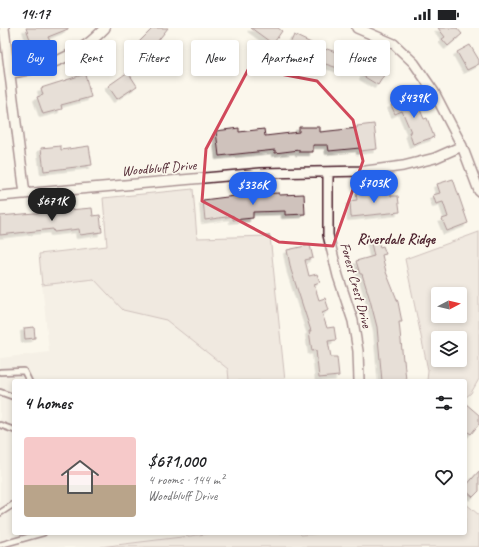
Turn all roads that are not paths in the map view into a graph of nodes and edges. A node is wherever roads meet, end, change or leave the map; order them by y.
1 (4, 28) edge
2 (105, 28) edge
3 (357, 28) edge
4 (10, 73) junction
5 (462, 146) junction
6 (328, 172) junction
7 (479, 191) edge
8 (25, 194) junction
9 (0, 196) edge
10 (0, 372) edge
11 (29, 379) edge
12 (360, 379) edge
13 (0, 392) edge
14 (12, 396) edge
15 (0, 425) edge
16 (12, 429) edge
17 (12, 505) edge
18 (0, 513) edge
19 (36, 535) edge
20 (0, 545) edge

1 - 4 street
2 - 4 street
3 - 5 street
4 - 8 street
5 - 6 street, Woodbluff Drive
5 - 7 street
6 - 8 street, Woodbluff Drive
6 - 12 street, Forest Crest Drive
8 - 9 street, Woodbluff Drive
10 - 11 lane
13 - 14 lane
15 - 16 lane
17 - 18 lane
19 - 20 lane

